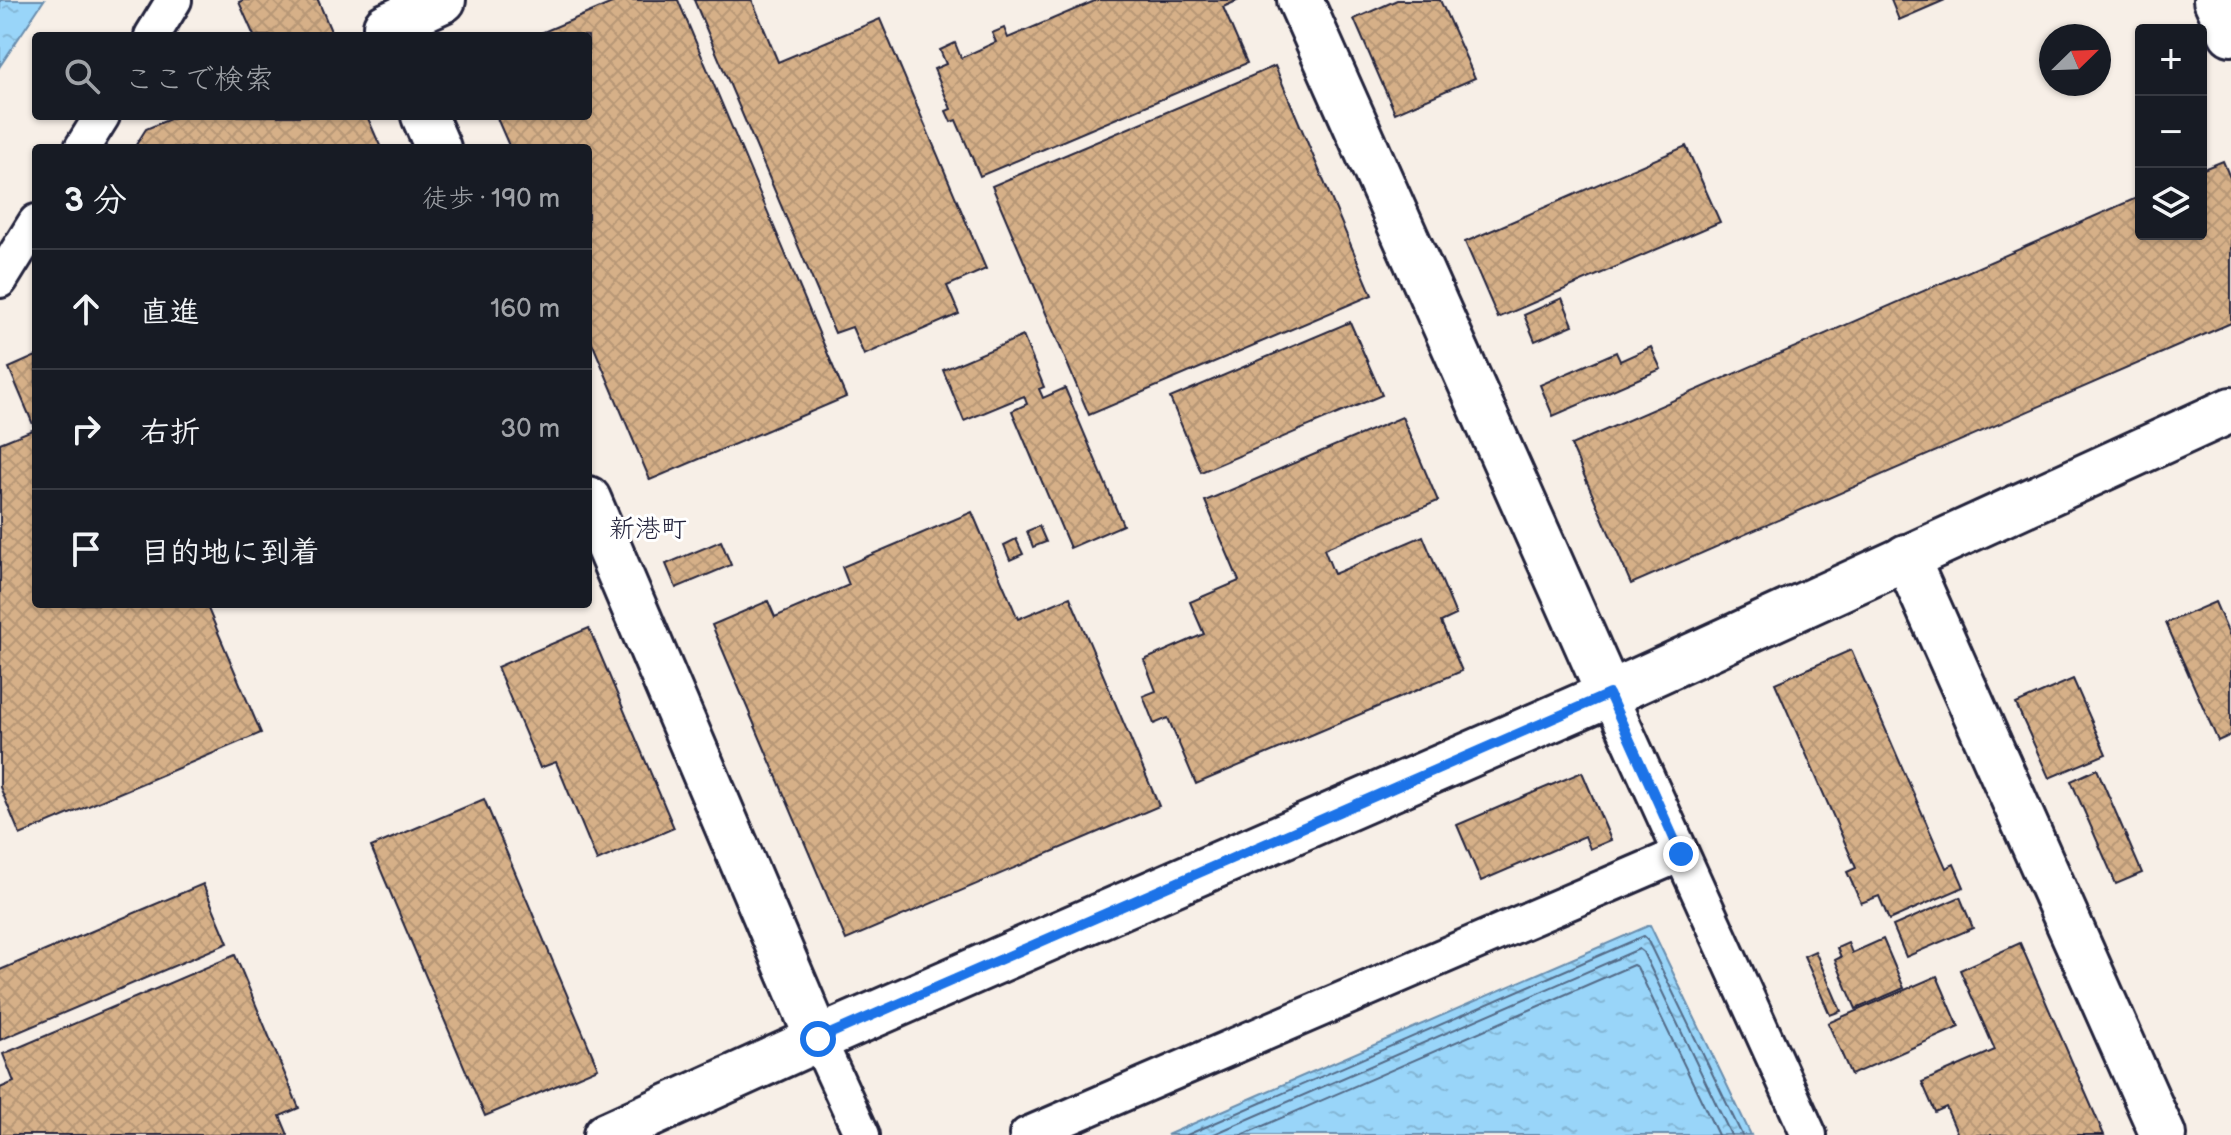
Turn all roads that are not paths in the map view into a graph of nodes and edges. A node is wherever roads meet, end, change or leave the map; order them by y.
1 (174, 0) edge
2 (443, 0) edge
3 (1300, 0) edge
4 (2216, 0) edge
5 (383, 21) edge
6 (154, 32) edge
7 (2231, 33) edge
8 (100, 120) edge
9 (426, 120) edge
10 (84, 144) edge
11 (436, 144) edge
12 (32, 228) edge
13 (0, 280) edge
14 (2231, 410) edge
15 (592, 508) edge
16 (1906, 557) junction
17 (1609, 694) junction
18 (1681, 854) junction
19 (818, 1039) junction
20 (606, 1135) edge
21 (862, 1135) edge
22 (1027, 1135) edge
23 (1809, 1135) edge
24 (2163, 1135) edge

1 - 6 street
2 - 5 street
3 - 17 street
4 - 7 street
8 - 10 street
9 - 11 street
12 - 13 street
14 - 16 street
15 - 19 street
16 - 17 street
16 - 24 street
17 - 18 street
17 - 19 street
18 - 22 street
18 - 23 street
19 - 20 street
19 - 21 street

